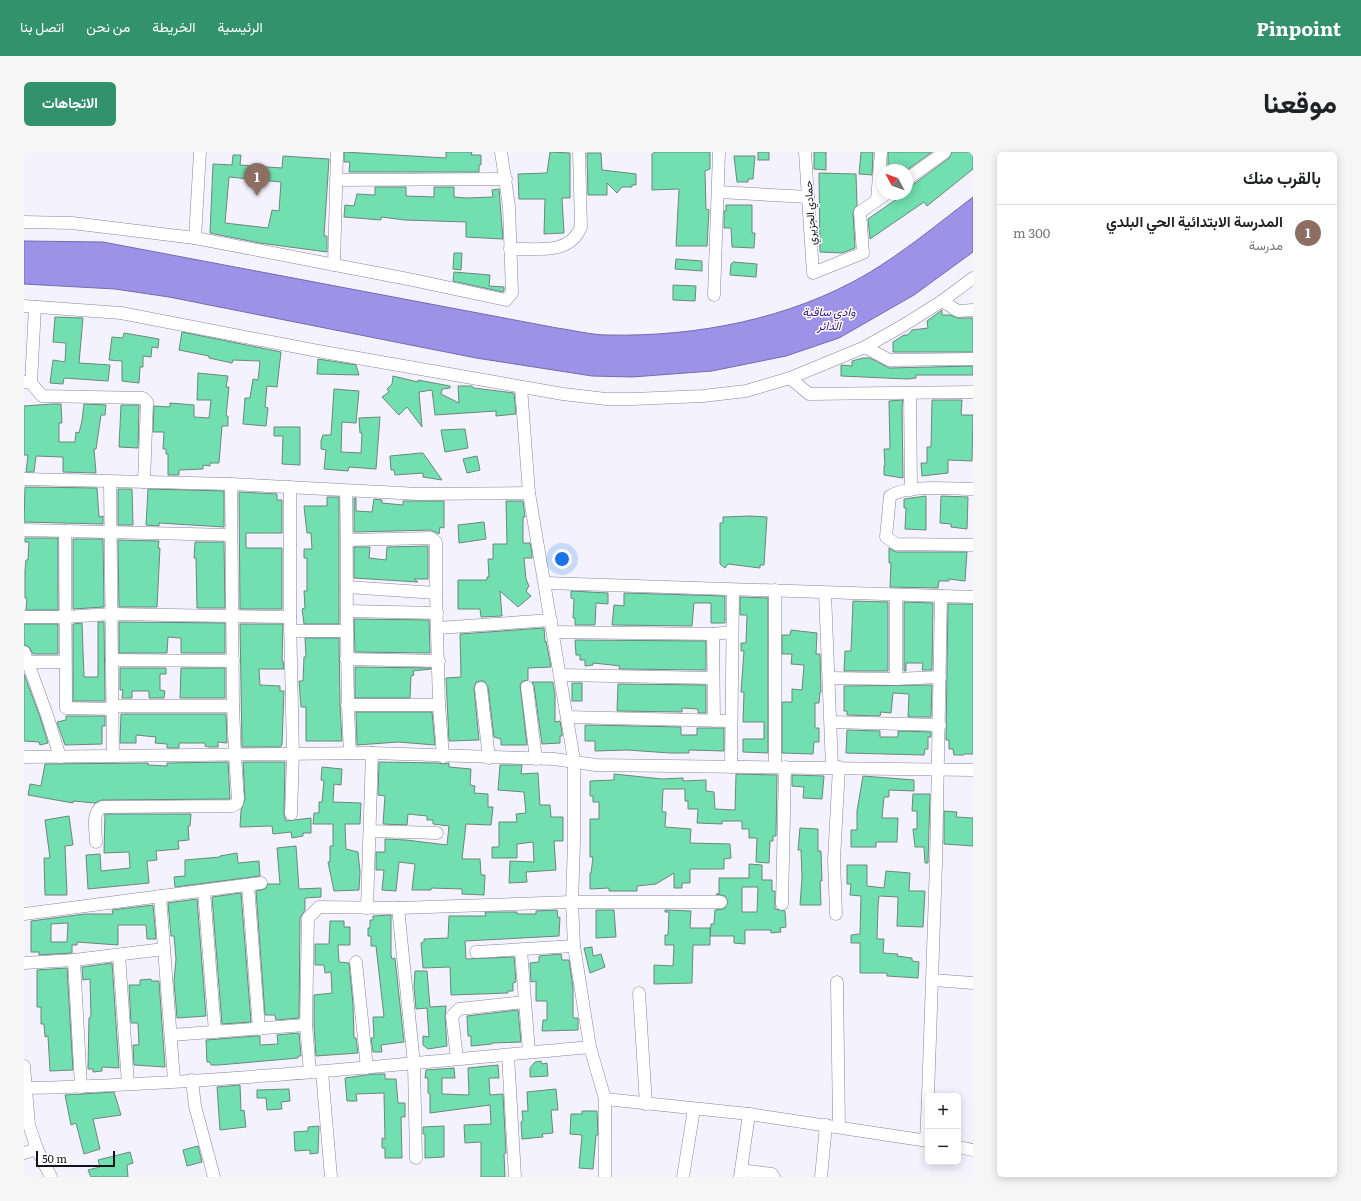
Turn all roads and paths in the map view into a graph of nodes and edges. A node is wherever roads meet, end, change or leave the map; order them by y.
1 (200, 152) edge
2 (337, 152) edge
3 (502, 152) edge
4 (579, 152) edge
5 (719, 152) edge
6 (805, 152) edge
7 (881, 152) edge
8 (945, 152) edge
9 (881, 164) edge
10 (913, 175) edge
11 (506, 179) junction
12 (336, 180) junction
13 (719, 192) junction
14 (808, 196) junction
15 (878, 200) edge
16 (24, 222) edge
17 (195, 238) junction
18 (510, 249) junction
19 (334, 265) junction
20 (973, 278) edge
21 (714, 295) dead end
22 (942, 301) junction
23 (30, 306) edge
24 (973, 310) edge
25 (865, 347) junction
26 (973, 359) edge
27 (790, 378) junction
28 (27, 382) edge
29 (521, 387) junction
30 (973, 392) edge
31 (910, 394) junction
32 (24, 479) edge
33 (110, 482) junction
34 (144, 482) junction
35 (231, 484) junction
36 (290, 486) junction
37 (973, 489) edge
38 (346, 490) junction
39 (911, 490) junction
40 (529, 493) junction
41 (24, 530) edge
42 (65, 530) junction
43 (111, 532) junction
44 (231, 535) junction
45 (347, 540) junction
46 (973, 545) edge
47 (546, 583) junction
48 (347, 587) junction
49 (733, 590) junction
50 (775, 590) junction
51 (436, 593) junction
52 (825, 593) junction
53 (896, 595) junction
54 (941, 596) junction
55 (973, 597) edge
56 (347, 612) junction
57 (437, 613) junction
58 (112, 614) junction
59 (234, 616) junction
60 (24, 617) edge
61 (65, 617) junction
62 (290, 617) junction
63 (552, 626) junction
64 (438, 628) junction
65 (290, 631) junction
66 (346, 631) junction
67 (732, 632) junction
68 (713, 634) junction
69 (26, 657) edge
70 (346, 659) junction
71 (112, 660) junction
72 (233, 661) junction
73 (439, 661) junction
74 (65, 662) junction
75 (561, 675) junction
76 (940, 677) junction
77 (713, 678) junction
78 (829, 678) junction
79 (896, 679) junction
80 (527, 687) dead end
81 (481, 688) dead end
82 (347, 705) junction
83 (439, 705) junction
84 (233, 706) junction
85 (66, 708) junction
86 (112, 708) junction
87 (48, 715) junction
88 (567, 717) junction
89 (714, 721) junction
90 (731, 721) junction
91 (831, 722) junction
92 (940, 725) junction
93 (350, 753) junction
94 (293, 754) junction
95 (372, 754) junction
96 (234, 755) junction
97 (113, 756) junction
98 (24, 757) edge
99 (60, 757) junction
100 (443, 757) junction
101 (489, 758) junction
102 (536, 759) junction
103 (574, 760) junction
104 (731, 767) junction
105 (780, 767) junction
106 (835, 767) junction
107 (938, 769) junction
108 (973, 770) edge
109 (291, 814) dead end
110 (370, 831) junction
111 (437, 833) dead end
112 (96, 842) dead end
113 (261, 884) dead end
114 (248, 885) junction
115 (204, 891) junction
116 (160, 896) junction
117 (572, 902) junction
118 (721, 902) dead end
119 (782, 904) dead end
120 (367, 908) junction
121 (398, 908) junction
122 (24, 914) edge
123 (836, 914) dead end
124 (574, 946) junction
125 (164, 949) junction
126 (521, 950) junction
127 (476, 952) dead end
128 (119, 955) junction
129 (74, 960) junction
130 (356, 962) dead end
131 (24, 963) edge
132 (933, 980) junction
133 (837, 982) dead end
134 (973, 983) edge
135 (639, 993) dead end
136 (524, 1002) junction
137 (306, 1025) junction
138 (259, 1029) junction
139 (214, 1032) junction
140 (171, 1035) junction
141 (590, 1046) junction
142 (529, 1052) junction
143 (508, 1055) junction
144 (457, 1058) junction
145 (414, 1064) junction
146 (24, 1066) edge
147 (367, 1068) junction
148 (310, 1072) junction
149 (322, 1072) junction
150 (174, 1080) junction
151 (192, 1080) junction
152 (128, 1084) junction
153 (81, 1087) junction
154 (26, 1088) junction
155 (928, 1093) edge
156 (605, 1099) junction
157 (646, 1104) junction
158 (694, 1109) junction
159 (749, 1114) junction
160 (826, 1125) junction
161 (839, 1127) junction
162 (925, 1141) edge
163 (961, 1148) edge
164 (37, 1149) junction
165 (973, 1150) edge
166 (24, 1154) edge
167 (416, 1158) dead end
168 (740, 1174) edge
169 (51, 1177) edge
170 (214, 1177) edge
171 (331, 1177) edge
172 (515, 1177) edge
173 (605, 1177) edge
174 (683, 1177) edge
175 (774, 1177) edge
176 (821, 1177) edge

1 - 17 street
2 - 12 street
3 - 11 street
4 - 18 street
5 - 13 street
6 - 14 street, حمادي الجزيري
7 - 9 street
8 - 10 street
11 - 12 street
11 - 18 street
12 - 19 street
13 - 14 street
13 - 21 street
14 - 15 street, حمادي الجزيري
16 - 17 street
17 - 19 street
18 - 19 street
20 - 22 street
22 - 24 street
22 - 25 street
23 - 28 street
23 - 29 street
25 - 26 street
25 - 27 street
27 - 29 street
27 - 31 street
28 - 34 street
29 - 40 street
30 - 31 street
31 - 39 street
32 - 33 street
33 - 34 street
33 - 43 street
34 - 35 street
35 - 36 street
35 - 44 street
36 - 38 street
36 - 62 street
37 - 39 street
38 - 40 street
38 - 45 street
39 - 46 street
40 - 47 street
41 - 42 street
42 - 43 street
42 - 61 street
43 - 44 street
43 - 58 street
44 - 59 street
45 - 48 street
45 - 51 street
47 - 49 street
47 - 63 street
48 - 51 street
48 - 56 street
49 - 50 street
49 - 67 street
50 - 52 street
50 - 105 street
51 - 57 street
52 - 53 street
52 - 78 street
53 - 54 street
53 - 79 street
54 - 55 street
54 - 76 street
56 - 57 street
56 - 66 street
57 - 64 street
58 - 59 street
58 - 61 street
58 - 71 street
59 - 62 street
59 - 72 street
60 - 61 street
61 - 74 street
62 - 65 street
63 - 64 street
63 - 68 street
63 - 75 street
64 - 73 street
65 - 66 street
65 - 94 street
66 - 70 street
67 - 68 street
67 - 90 street
68 - 77 street
69 - 74 street
69 - 87 street
70 - 73 street
70 - 82 street
71 - 72 street
71 - 86 street
72 - 84 street
73 - 83 street
74 - 85 street
75 - 77 street
75 - 88 street
76 - 79 street
76 - 92 street
77 - 89 street
78 - 79 street
78 - 91 street
80 - 102 street
81 - 101 street
82 - 83 street
82 - 93 street
83 - 100 street
84 - 86 street
84 - 96 street
85 - 86 street
85 - 87 street
86 - 97 street
87 - 99 street
88 - 89 street
88 - 103 street
89 - 90 street
90 - 104 street
91 - 92 street
91 - 106 street
92 - 107 street
93 - 94 street
93 - 95 street
94 - 96 street
94 - 109 street
95 - 100 street
95 - 110 street
96 - 97 street
96 - 112 street
97 - 99 street
98 - 99 street
100 - 101 street
101 - 102 street
102 - 103 street
103 - 104 street
103 - 117 street
104 - 105 street
105 - 106 street
105 - 119 street
106 - 107 street
106 - 123 street
107 - 108 street
107 - 132 street
110 - 111 street
110 - 120 street
113 - 114 street
114 - 115 street
114 - 138 street
115 - 116 street
115 - 139 street
116 - 122 street
116 - 125 street
117 - 118 street
117 - 121 street
117 - 124 street
120 - 121 street
120 - 137 street
121 - 145 street
124 - 126 street
124 - 141 street
125 - 128 street
125 - 140 street
126 - 127 street
126 - 136 street
128 - 129 street
128 - 152 street
129 - 131 street
129 - 153 street
130 - 147 street
132 - 134 street
132 - 155 street
133 - 161 street
135 - 157 street
136 - 142 street
136 - 144 street
137 - 138 street
137 - 148 street
138 - 139 street
139 - 140 street
140 - 150 street
141 - 142 street
141 - 156 street
142 - 143 street
143 - 144 street
143 - 172 street
144 - 145 street
145 - 147 street
145 - 167 street
146 - 154 street
147 - 149 street
148 - 149 street
148 - 151 street
149 - 171 street
150 - 151 street
150 - 152 street
151 - 170 street
152 - 153 street
153 - 154 street
154 - 164 street
156 - 157 street
156 - 173 street
157 - 158 street
158 - 159 street
158 - 174 street
159 - 160 street
159 - 168 street
160 - 161 street
160 - 176 street
161 - 162 street
163 - 165 street
164 - 166 street
164 - 169 street
168 - 175 street

